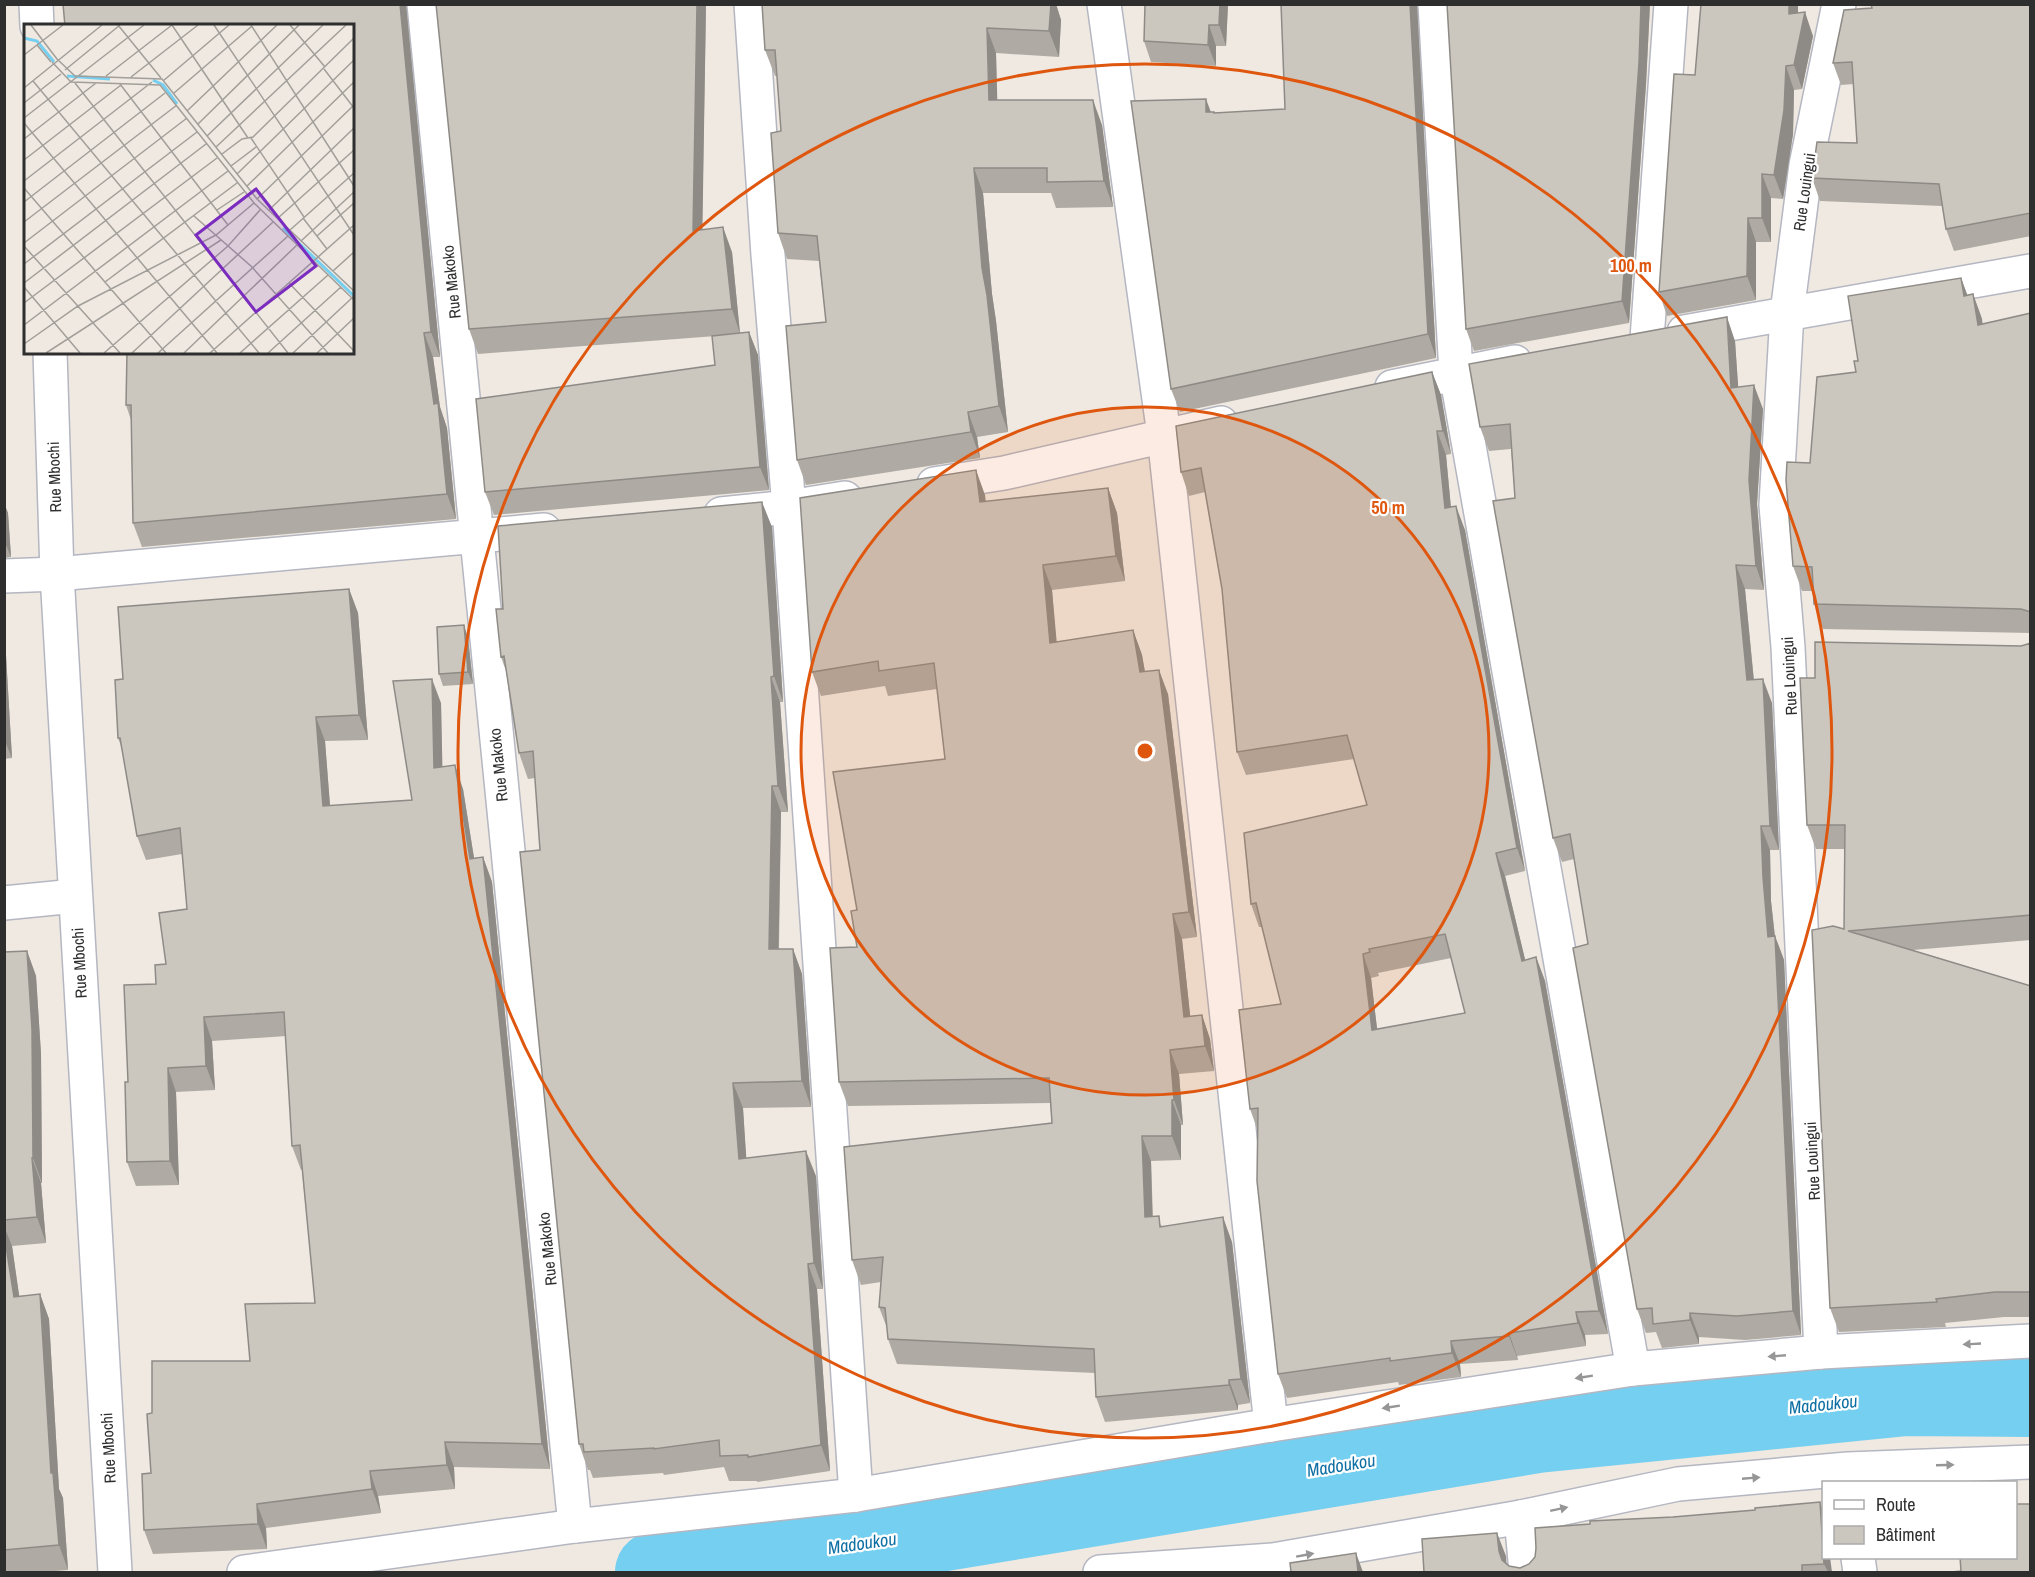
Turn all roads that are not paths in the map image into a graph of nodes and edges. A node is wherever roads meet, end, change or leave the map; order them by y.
1 (36, 4) edge
2 (424, 4) edge
3 (752, 4) edge
4 (1104, 4) edge
5 (1435, 4) edge
6 (1671, 4) edge
7 (1839, 4) edge
8 (37, 24) edge
9 (2031, 271) edge
10 (1787, 313) junction
11 (1647, 339) junction
12 (1613, 345) edge
13 (50, 354) edge
14 (1546, 357) edge
15 (1456, 373) junction
16 (1363, 393) edge
17 (1246, 418) edge
18 (1164, 435) junction
19 (789, 507) junction
20 (696, 516) edge
21 (568, 528) edge
22 (475, 537) junction
23 (57, 574) junction
24 (4, 576) edge
25 (1788, 647) junction
26 (1823, 648) edge
27 (75, 896) junction
28 (4, 903) edge
29 (2031, 1341) edge
30 (1821, 1352) junction
31 (1633, 1369) junction
32 (1271, 1425) junction
33 (2031, 1462) edge
34 (1849, 1476) edge
35 (856, 1495) junction
36 (1521, 1517) junction
37 (575, 1526) junction
38 (1274, 1566) edge
39 (115, 1572) edge
40 (244, 1572) edge
41 (1100, 1572) edge
42 (1526, 1572) edge

1 - 8 street
2 - 22 street, Rue Makoko
3 - 19 street
4 - 18 street
5 - 15 street
6 - 11 street
7 - 10 street, Rue Louingui
9 - 10 street
10 - 11 street
10 - 25 street, Rue Louingui
11 - 12 street
13 - 23 street, Rue Mbochi
14 - 15 street
15 - 16 street
15 - 31 street
17 - 18 street
18 - 19 street
18 - 32 street
19 - 20 street
19 - 35 street
21 - 22 street
22 - 23 street
22 - 37 street, Rue Makoko
23 - 24 street
23 - 27 street, Rue Mbochi
25 - 26 street
25 - 30 street, Rue Louingui
27 - 28 street
27 - 39 street, Rue Mbochi
29 -> 30 street
30 -> 31 street
31 -> 32 street
32 - 35 street
34 -> 33 street
36 -> 34 street
35 - 37 street
38 -> 36 street
36 - 42 street
37 - 40 street
38 - 41 street

